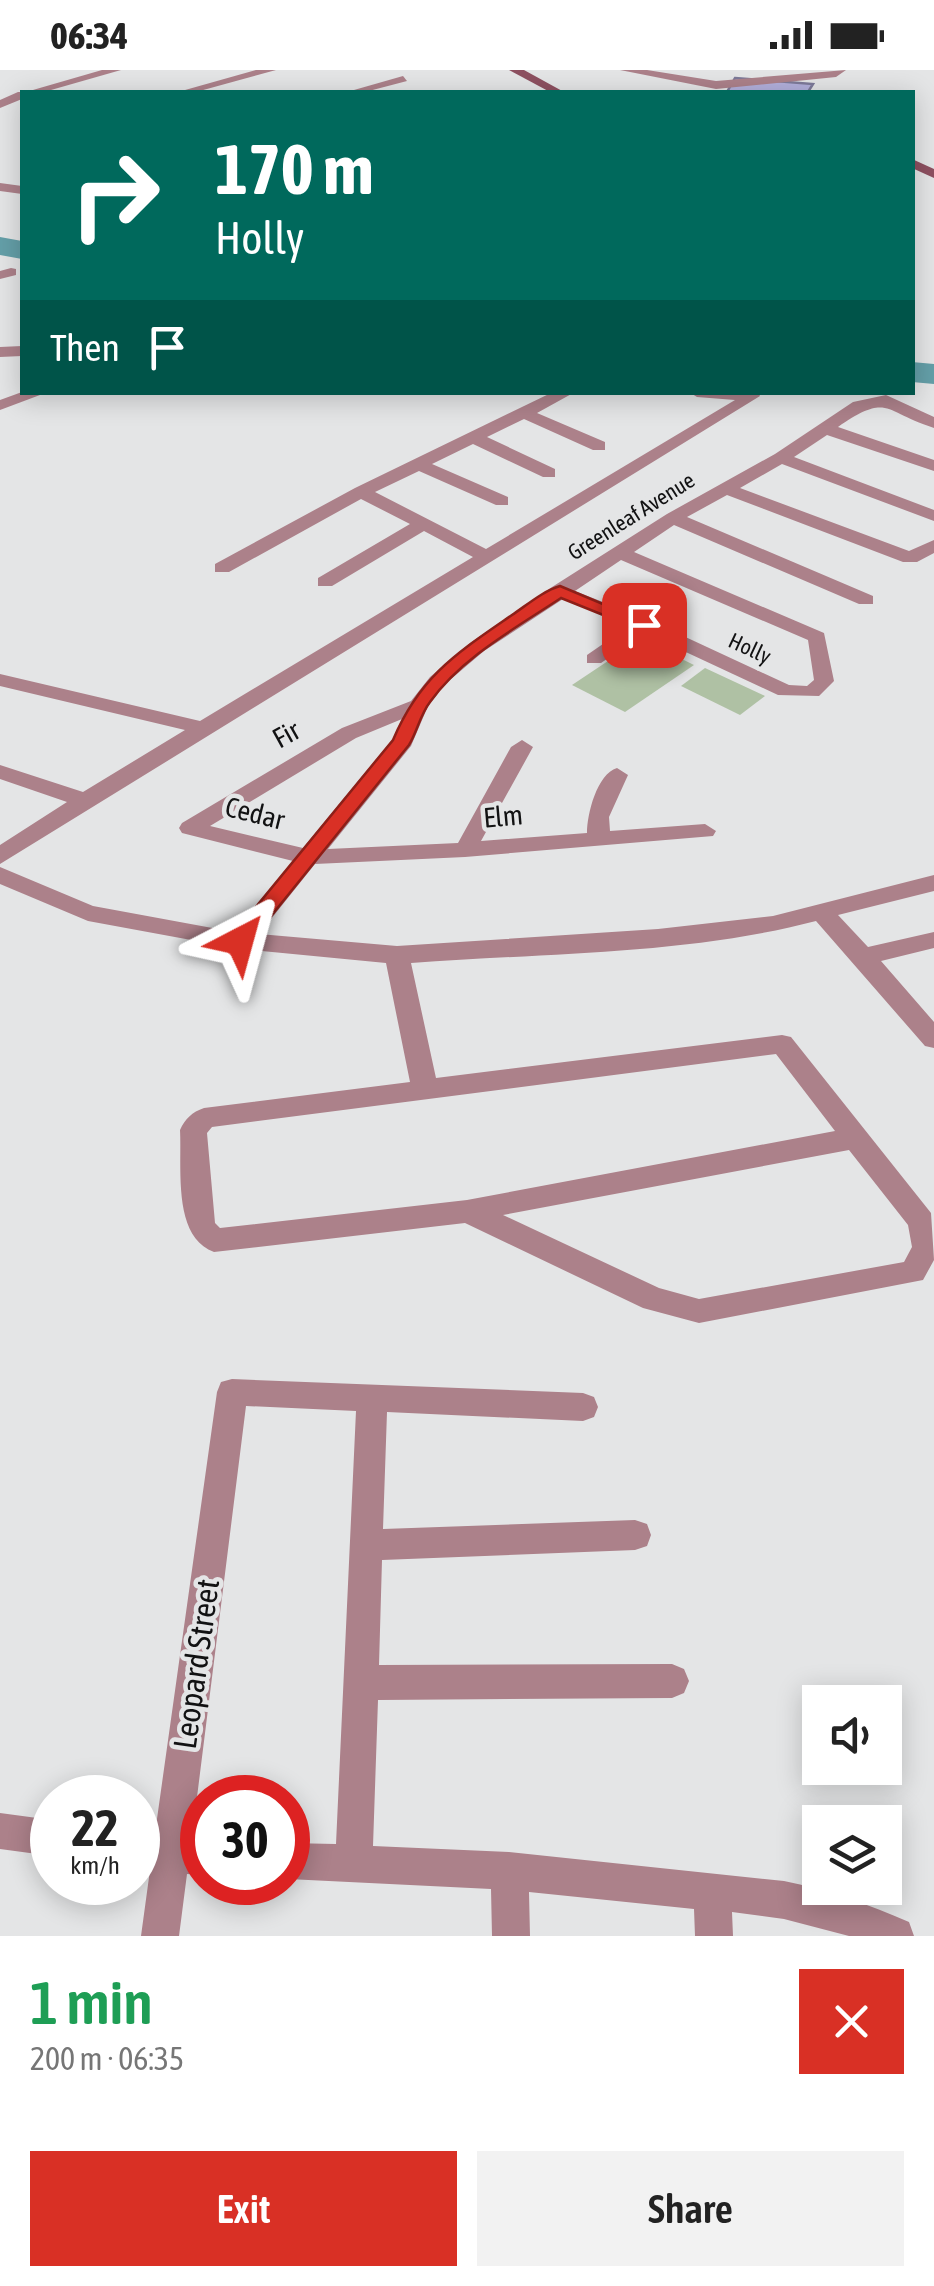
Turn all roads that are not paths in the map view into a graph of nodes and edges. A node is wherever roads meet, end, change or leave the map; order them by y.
1 (115, 70) edge
2 (270, 70) edge
3 (387, 70) edge
4 (516, 70) edge
5 (626, 70) edge
6 (811, 70) edge
7 (838, 72) edge
8 (40, 90) edge
9 (192, 90) edge
10 (364, 90) edge
11 (554, 90) edge
12 (31, 395) edge
13 (562, 395) edge
14 (738, 395) edge
15 (0, 405) edge
16 (524, 413) junction
17 (934, 423) edge
18 (827, 429) junction
19 (472, 437) junction
20 (599, 446) dead end
21 (780, 458) junction
22 (418, 464) junction
23 (934, 466) edge
24 (549, 472) dead end
25 (724, 488) junction
26 (361, 492) junction
27 (502, 501) dead end
28 (934, 516) edge
29 (673, 518) junction
30 (425, 523) junction
31 (934, 546) edge
32 (620, 553) junction
33 (488, 557) junction
34 (222, 568) dead end
35 (325, 582) dead end
36 (560, 591) junction
37 (866, 600) dead end
38 (644, 625) junction
39 (594, 659) dead end
40 (0, 680) edge
41 (418, 705) junction
42 (206, 729) junction
43 (522, 747) dead end
44 (0, 772) edge
45 (617, 775) dead end
46 (84, 800) junction
47 (190, 828) joint
48 (705, 831) dead end
49 (599, 838) junction
50 (465, 850) junction
51 (0, 856) edge
52 (307, 857) junction
53 (0, 875) edge
54 (934, 883) edge
55 (820, 912) junction
56 (934, 940) edge
57 (240, 941) junction
58 (397, 955) junction
59 (863, 956) junction
60 (934, 1039) edge
61 (425, 1090) junction
62 (855, 1138) junction
63 (467, 1211) junction
64 (372, 1398) junction
65 (583, 1407) dead end
66 (635, 1534) dead end
67 (366, 1544) junction
68 (672, 1682) dead end
69 (361, 1683) junction
70 (0, 1831) edge
71 (30, 1835) edge
72 (170, 1854) edge
73 (310, 1861) edge
74 (354, 1864) junction
75 (509, 1871) junction
76 (712, 1892) junction
77 (160, 1936) edge
78 (511, 1936) edge
79 (714, 1936) edge
80 (895, 1936) edge

1 - 8 street
2 - 9 street
3 - 10 street
4 - 11 main road
5 - 7 street
6 - 7 street
12 - 15 street
13 - 16 street
14 - 33 street
16 - 19 street
16 - 20 street
17 - 18 street, Greenleaf Avenue
18 - 21 street, Greenleaf Avenue
18 - 23 street
19 - 22 street
19 - 24 street
21 - 25 street, Greenleaf Avenue
21 - 28 street
22 - 26 street
22 - 27 street
25 - 29 street, Greenleaf Avenue
25 - 31 street
26 - 30 street
26 - 34 street
29 - 32 street, Greenleaf Avenue
29 - 37 street
30 - 33 street
30 - 35 street
32 - 36 street, Greenleaf Avenue
32 - 38 street, Holly
33 - 42 street
36 - 38 street, Holly
36 - 41 street, Greenleaf Avenue
38 - 39 street
40 - 42 street
41 - 47 street, Fir
41 - 52 street, Greenleaf Avenue
42 - 46 street
43 - 50 street
44 - 46 street
45 - 49 street
46 - 51 street
47 - 52 street, Cedar
48 - 49 street, Elm
49 - 50 street, Elm
50 - 52 street, Elm
52 - 57 street, Greenleaf Avenue
53 - 57 street
54 - 55 street
55 - 58 street
55 - 59 street
56 - 59 street
57 - 58 street
58 - 61 street
59 - 60 street
61 - 62 street
61 - 63 street
62 - 63 street
62 - 63 street
64 - 65 street
64 - 67 street
64 - 72 street, Leopard Street
66 - 67 street
67 - 69 street
68 - 69 street
69 - 74 street
70 - 71 street
72 - 77 street, Leopard Street
73 - 74 street
74 - 75 street
75 - 76 street
75 - 78 street
76 - 79 street
76 - 80 street

